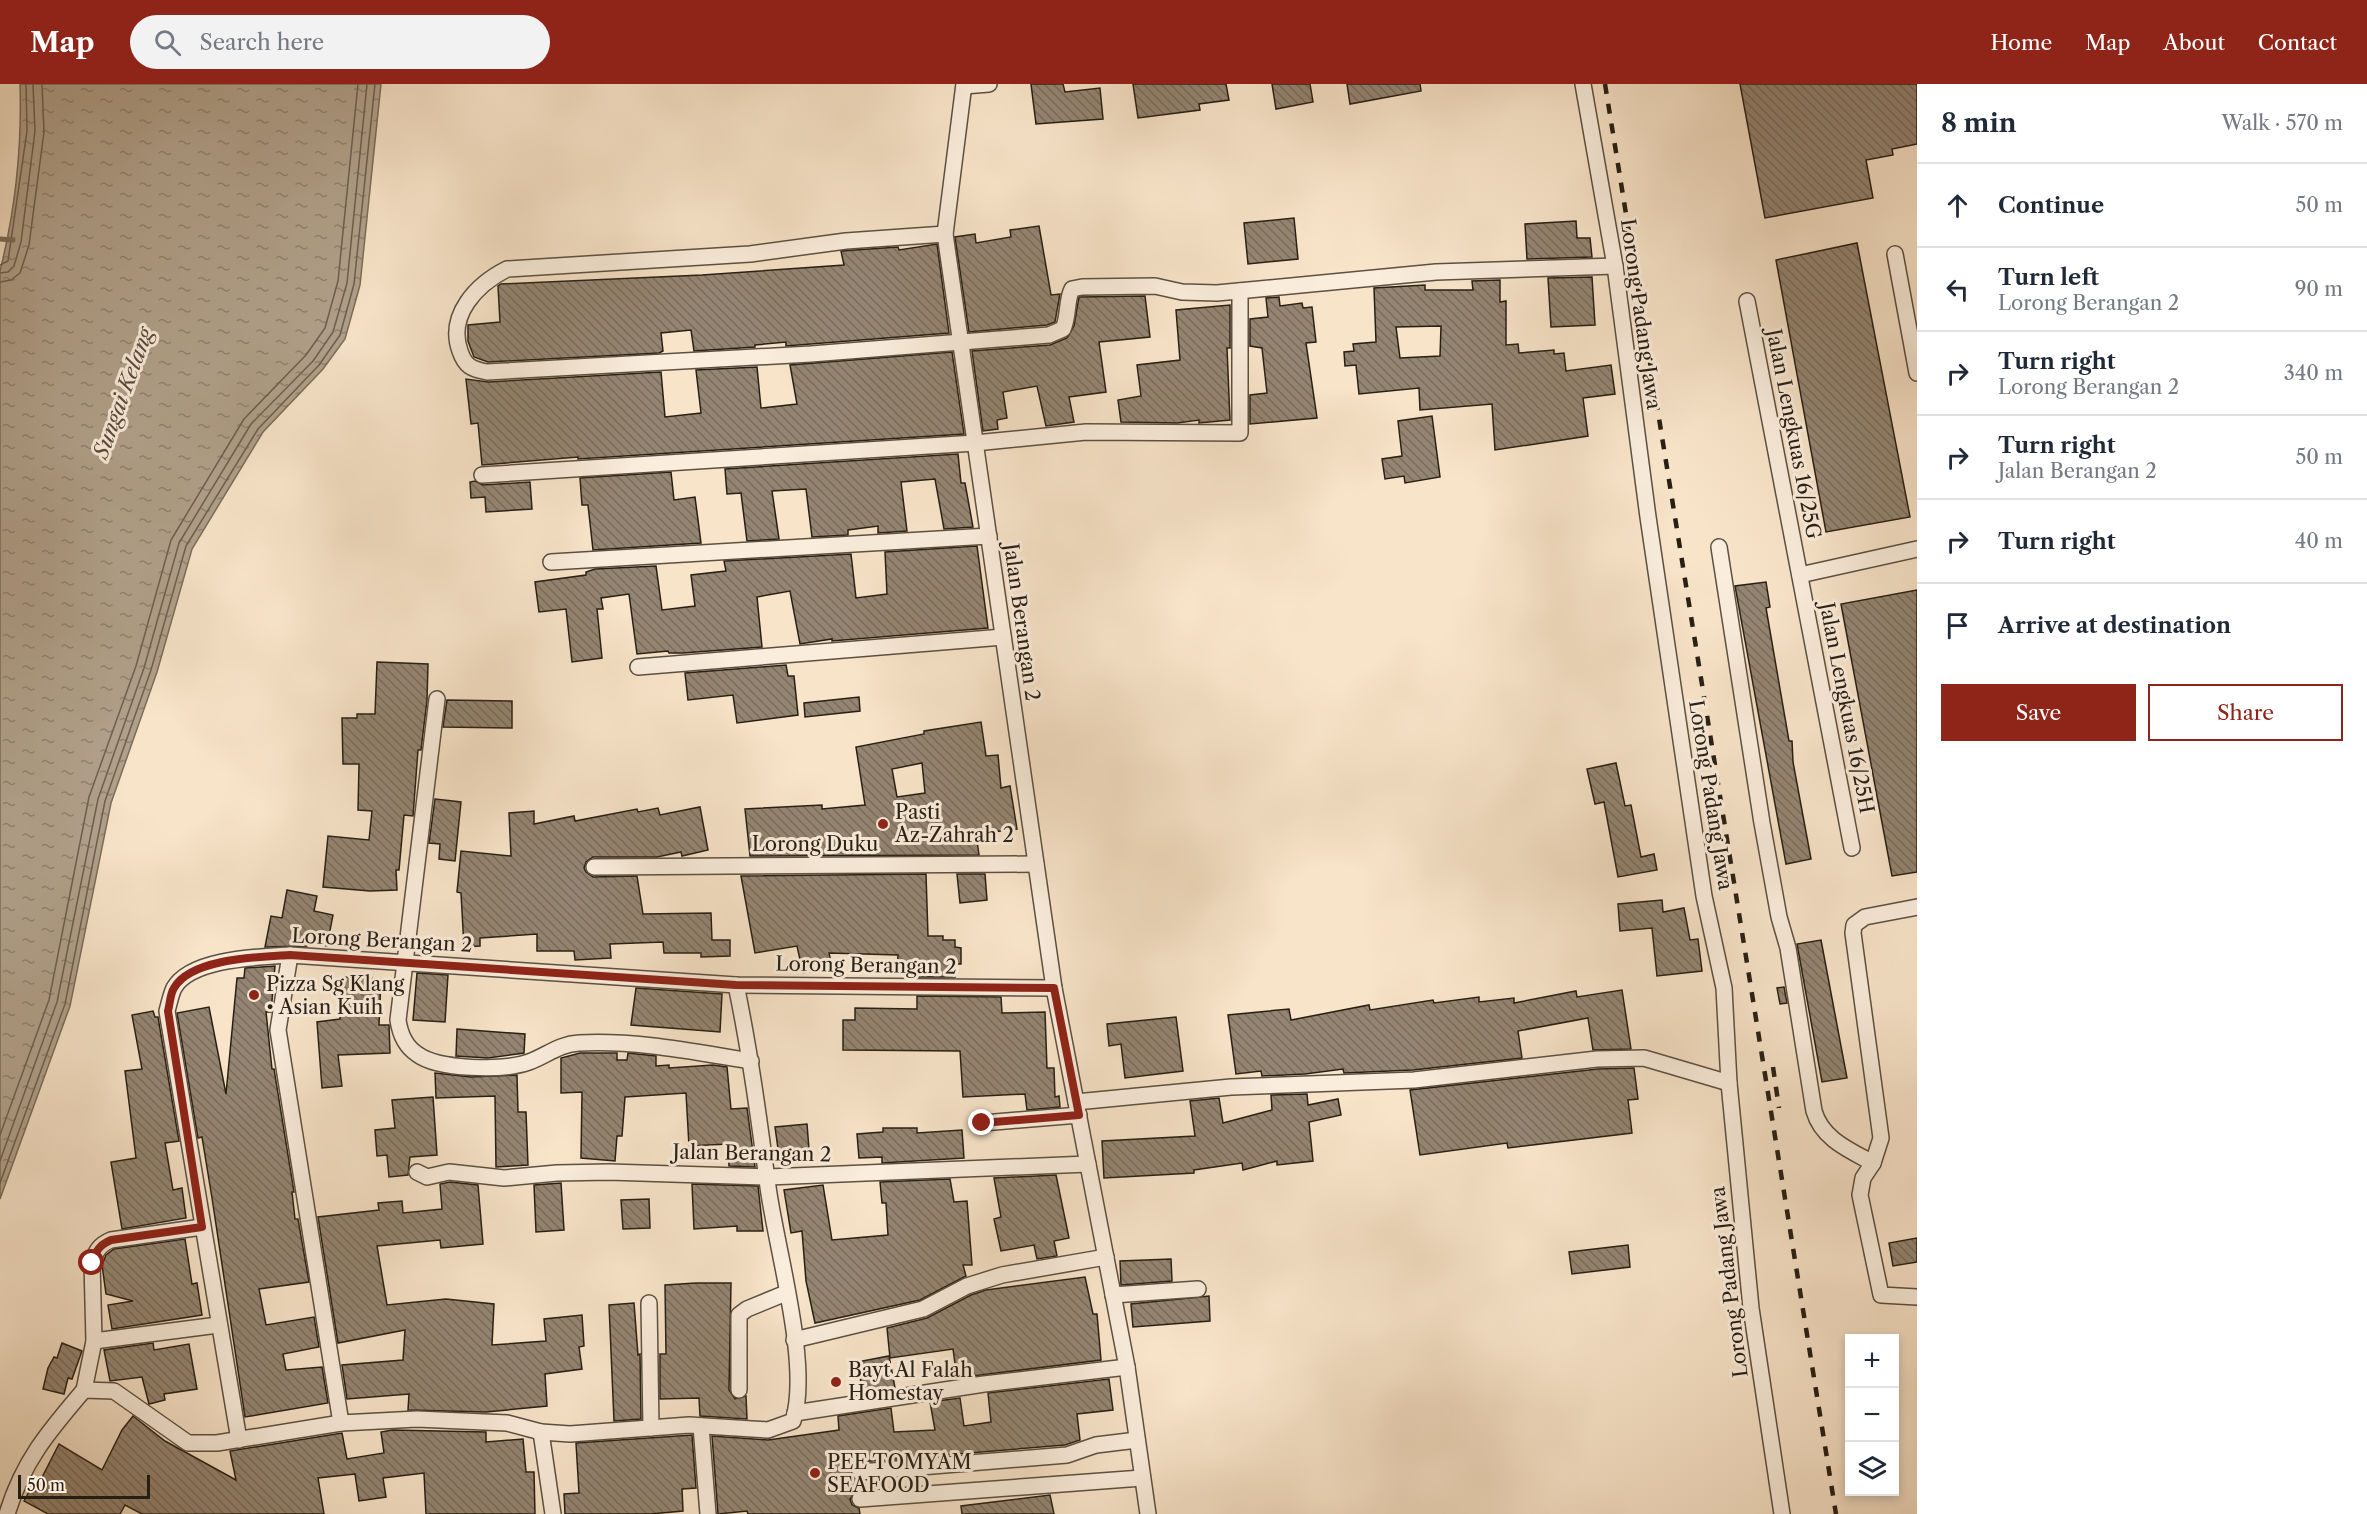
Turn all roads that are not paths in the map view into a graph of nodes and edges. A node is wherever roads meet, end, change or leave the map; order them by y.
1 (989, 84) edge
2 (1583, 84) edge
3 (964, 85) edge
4 (945, 234) junction
5 (1895, 254) dead end
6 (1615, 266) junction
7 (1240, 291) junction
8 (1748, 300) dead end
9 (960, 341) junction
10 (1917, 373) edge
11 (975, 443) junction
12 (482, 475) dead end
13 (988, 536) junction
14 (1719, 547) dead end
15 (1917, 549) edge
16 (551, 562) dead end
17 (1800, 576) junction
18 (1003, 638) junction
19 (638, 667) dead end
20 (437, 699) dead end
21 (1852, 848) dead end
22 (1036, 864) junction
23 (594, 867) dead end
24 (1917, 907) edge
25 (290, 955) junction
26 (407, 962) junction
27 (736, 985) junction
28 (1054, 988) junction
29 (751, 1061) junction
30 (1729, 1083) junction
31 (1078, 1109) junction
32 (982, 1123) dead end
33 (1873, 1163) junction
34 (1088, 1164) junction
35 (417, 1172) dead end
36 (768, 1177) junction
37 (202, 1227) junction
38 (1106, 1257) junction
39 (1198, 1289) dead end
40 (786, 1293) junction
41 (1113, 1295) junction
42 (1917, 1297) edge
43 (649, 1303) dead end
44 (218, 1325) junction
45 (794, 1340) junction
46 (94, 1341) junction
47 (1127, 1367) junction
48 (84, 1390) junction
49 (739, 1390) dead end
50 (795, 1413) junction
51 (341, 1423) junction
52 (701, 1426) junction
53 (651, 1428) junction
54 (541, 1432) junction
55 (239, 1440) junction
56 (1137, 1440) junction
57 (860, 1472) dead end
58 (1142, 1478) junction
59 (860, 1499) dead end
60 (7, 1514) edge
61 (553, 1514) edge
62 (708, 1514) edge
63 (1148, 1514) edge
64 (1782, 1514) edge

1 - 3 street
2 - 6 street, Lorong Padang Jawa
3 - 4 street, Jalan Berangan 2
4 - 9 street, Jalan Berangan 2
4 - 9 street
5 - 10 street
6 - 7 street
6 - 30 street, Lorong Padang Jawa
7 - 9 street
7 - 11 street
8 - 17 street, Jalan Lengkuas 16/25G
9 - 11 street, Jalan Berangan 2
11 - 12 street
11 - 13 street, Jalan Berangan 2
13 - 16 street
13 - 18 street, Jalan Berangan 2
14 - 33 street
15 - 17 street
17 - 21 street, Jalan Lengkuas 16/25H
18 - 19 street
18 - 22 street, Jalan Berangan 2
20 - 26 street
22 - 23 street, Lorong Duku
22 - 28 street, Jalan Berangan 2
24 - 33 street
25 - 26 street, Lorong Berangan 2
25 - 37 street, Lorong Berangan 2
25 - 51 street
26 - 27 street, Lorong Berangan 2
26 - 29 street
27 - 28 street, Lorong Berangan 2
27 - 29 street
28 - 31 street, Jalan Berangan 2
29 - 36 street
30 - 31 street
30 - 64 street, Lorong Padang Jawa
31 - 32 street
31 - 34 street, Jalan Berangan 2
33 - 42 street
34 - 36 street, Jalan Berangan 2
34 - 38 street, Jalan Berangan 2
35 - 36 street, Jalan Berangan 2
36 - 40 street
37 - 44 street, Lorong Berangan 2
37 - 46 street
38 - 41 street, Jalan Berangan 2
38 - 45 street
39 - 41 street
40 - 45 street
40 - 49 street
41 - 47 street, Jalan Berangan 2
43 - 53 street
44 - 46 street
44 - 55 street, Lorong Berangan 2
45 - 50 street
46 - 48 street
47 - 50 street
47 - 56 street, Jalan Berangan 2
48 - 55 street
48 - 60 street
50 - 52 street
51 - 54 street
51 - 55 street
52 - 53 street
52 - 62 street
53 - 54 street
54 - 61 street
56 - 57 street
56 - 58 street, Jalan Berangan 2
58 - 59 street
58 - 63 street, Jalan Berangan 2

